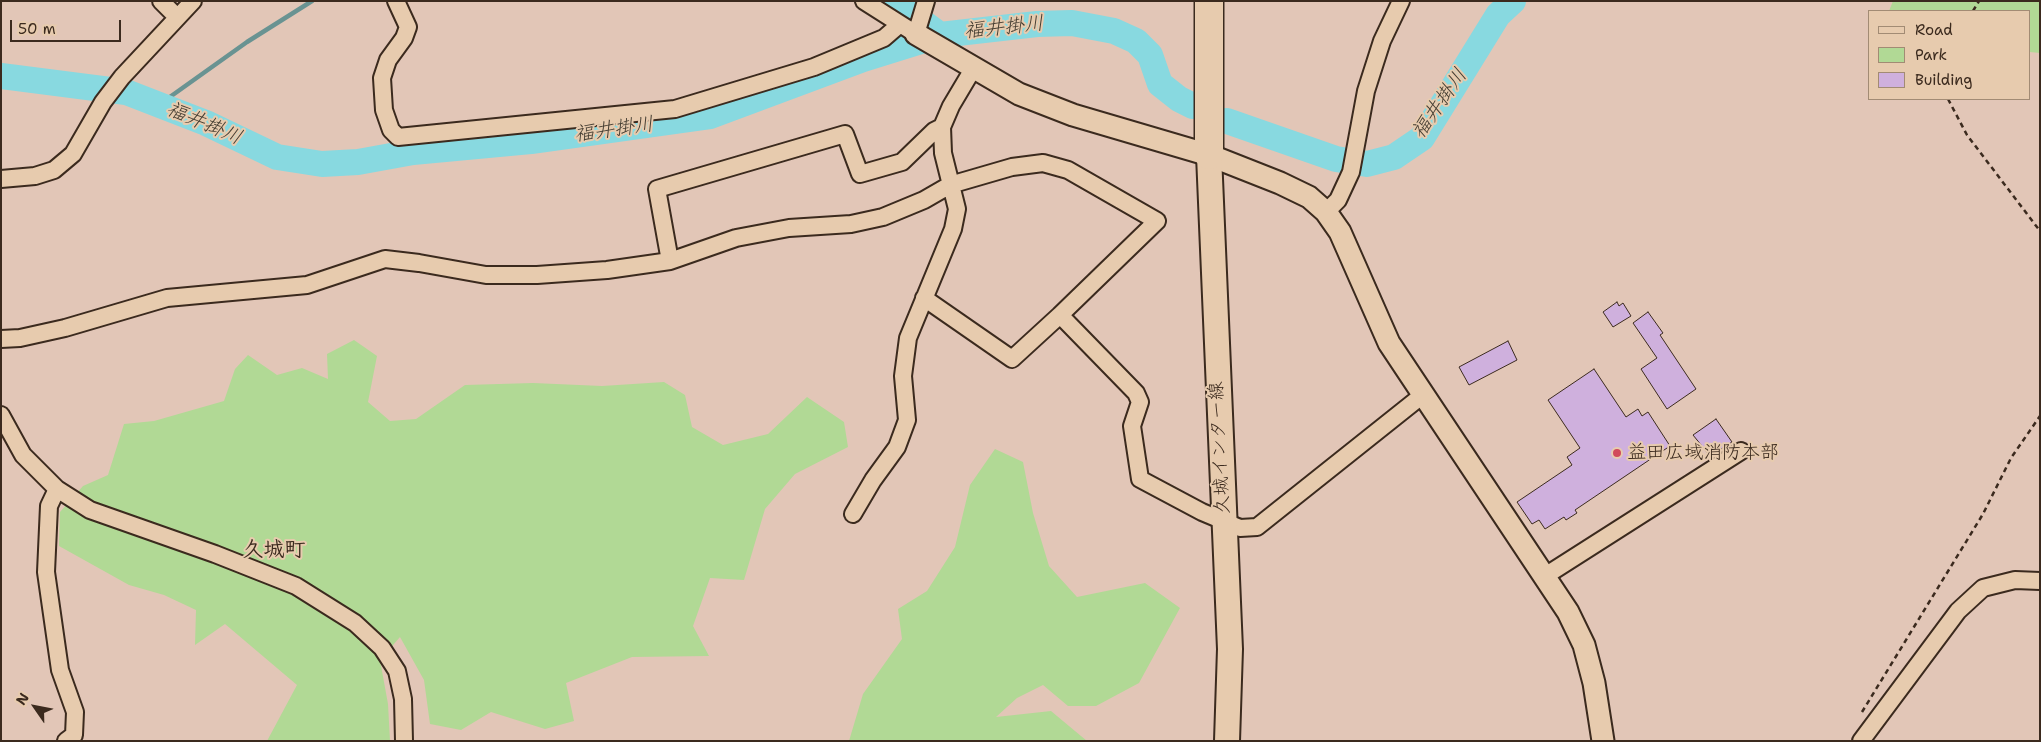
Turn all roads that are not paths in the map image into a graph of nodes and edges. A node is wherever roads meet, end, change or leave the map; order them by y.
1 (161, 1) edge
2 (193, 1) edge
3 (396, 1) edge
4 (864, 1) edge
5 (926, 1) edge
6 (1209, 1) edge
7 (1401, 1) edge
8 (177, 17) junction
9 (908, 30) junction
10 (973, 69) junction
11 (942, 127) junction
12 (1209, 154) junction
13 (1, 179) edge
14 (950, 185) junction
15 (1326, 212) junction
16 (670, 261) junction
17 (924, 298) junction
18 (1060, 315) junction
19 (1, 339) edge
20 (1424, 394) junction
21 (1, 415) edge
22 (1740, 451) dead end
23 (57, 489) junction
24 (853, 514) dead end
25 (1224, 521) junction
26 (1545, 576) junction
27 (2040, 581) edge
28 (72, 739) edge
29 (404, 741) edge
30 (1227, 741) edge
31 (1603, 741) edge
32 (1861, 741) edge

1 - 8 street
2 - 8 street
3 - 9 street
4 - 9 street
5 - 9 street
6 - 12 highway
7 - 15 street
8 - 13 street
9 - 10 street
10 - 11 street
10 - 12 street
11 - 14 street
11 - 16 street
12 - 15 street
12 - 25 main road, 久城インター線
14 - 16 street
14 - 17 street
14 - 18 street
15 - 20 street
16 - 19 street
17 - 18 street
17 - 24 street
18 - 25 street
20 - 25 street
20 - 26 street
21 - 23 street
22 - 26 street
23 - 28 street
23 - 29 street
25 - 30 main road, 久城インター線
26 - 31 street
27 - 32 street

